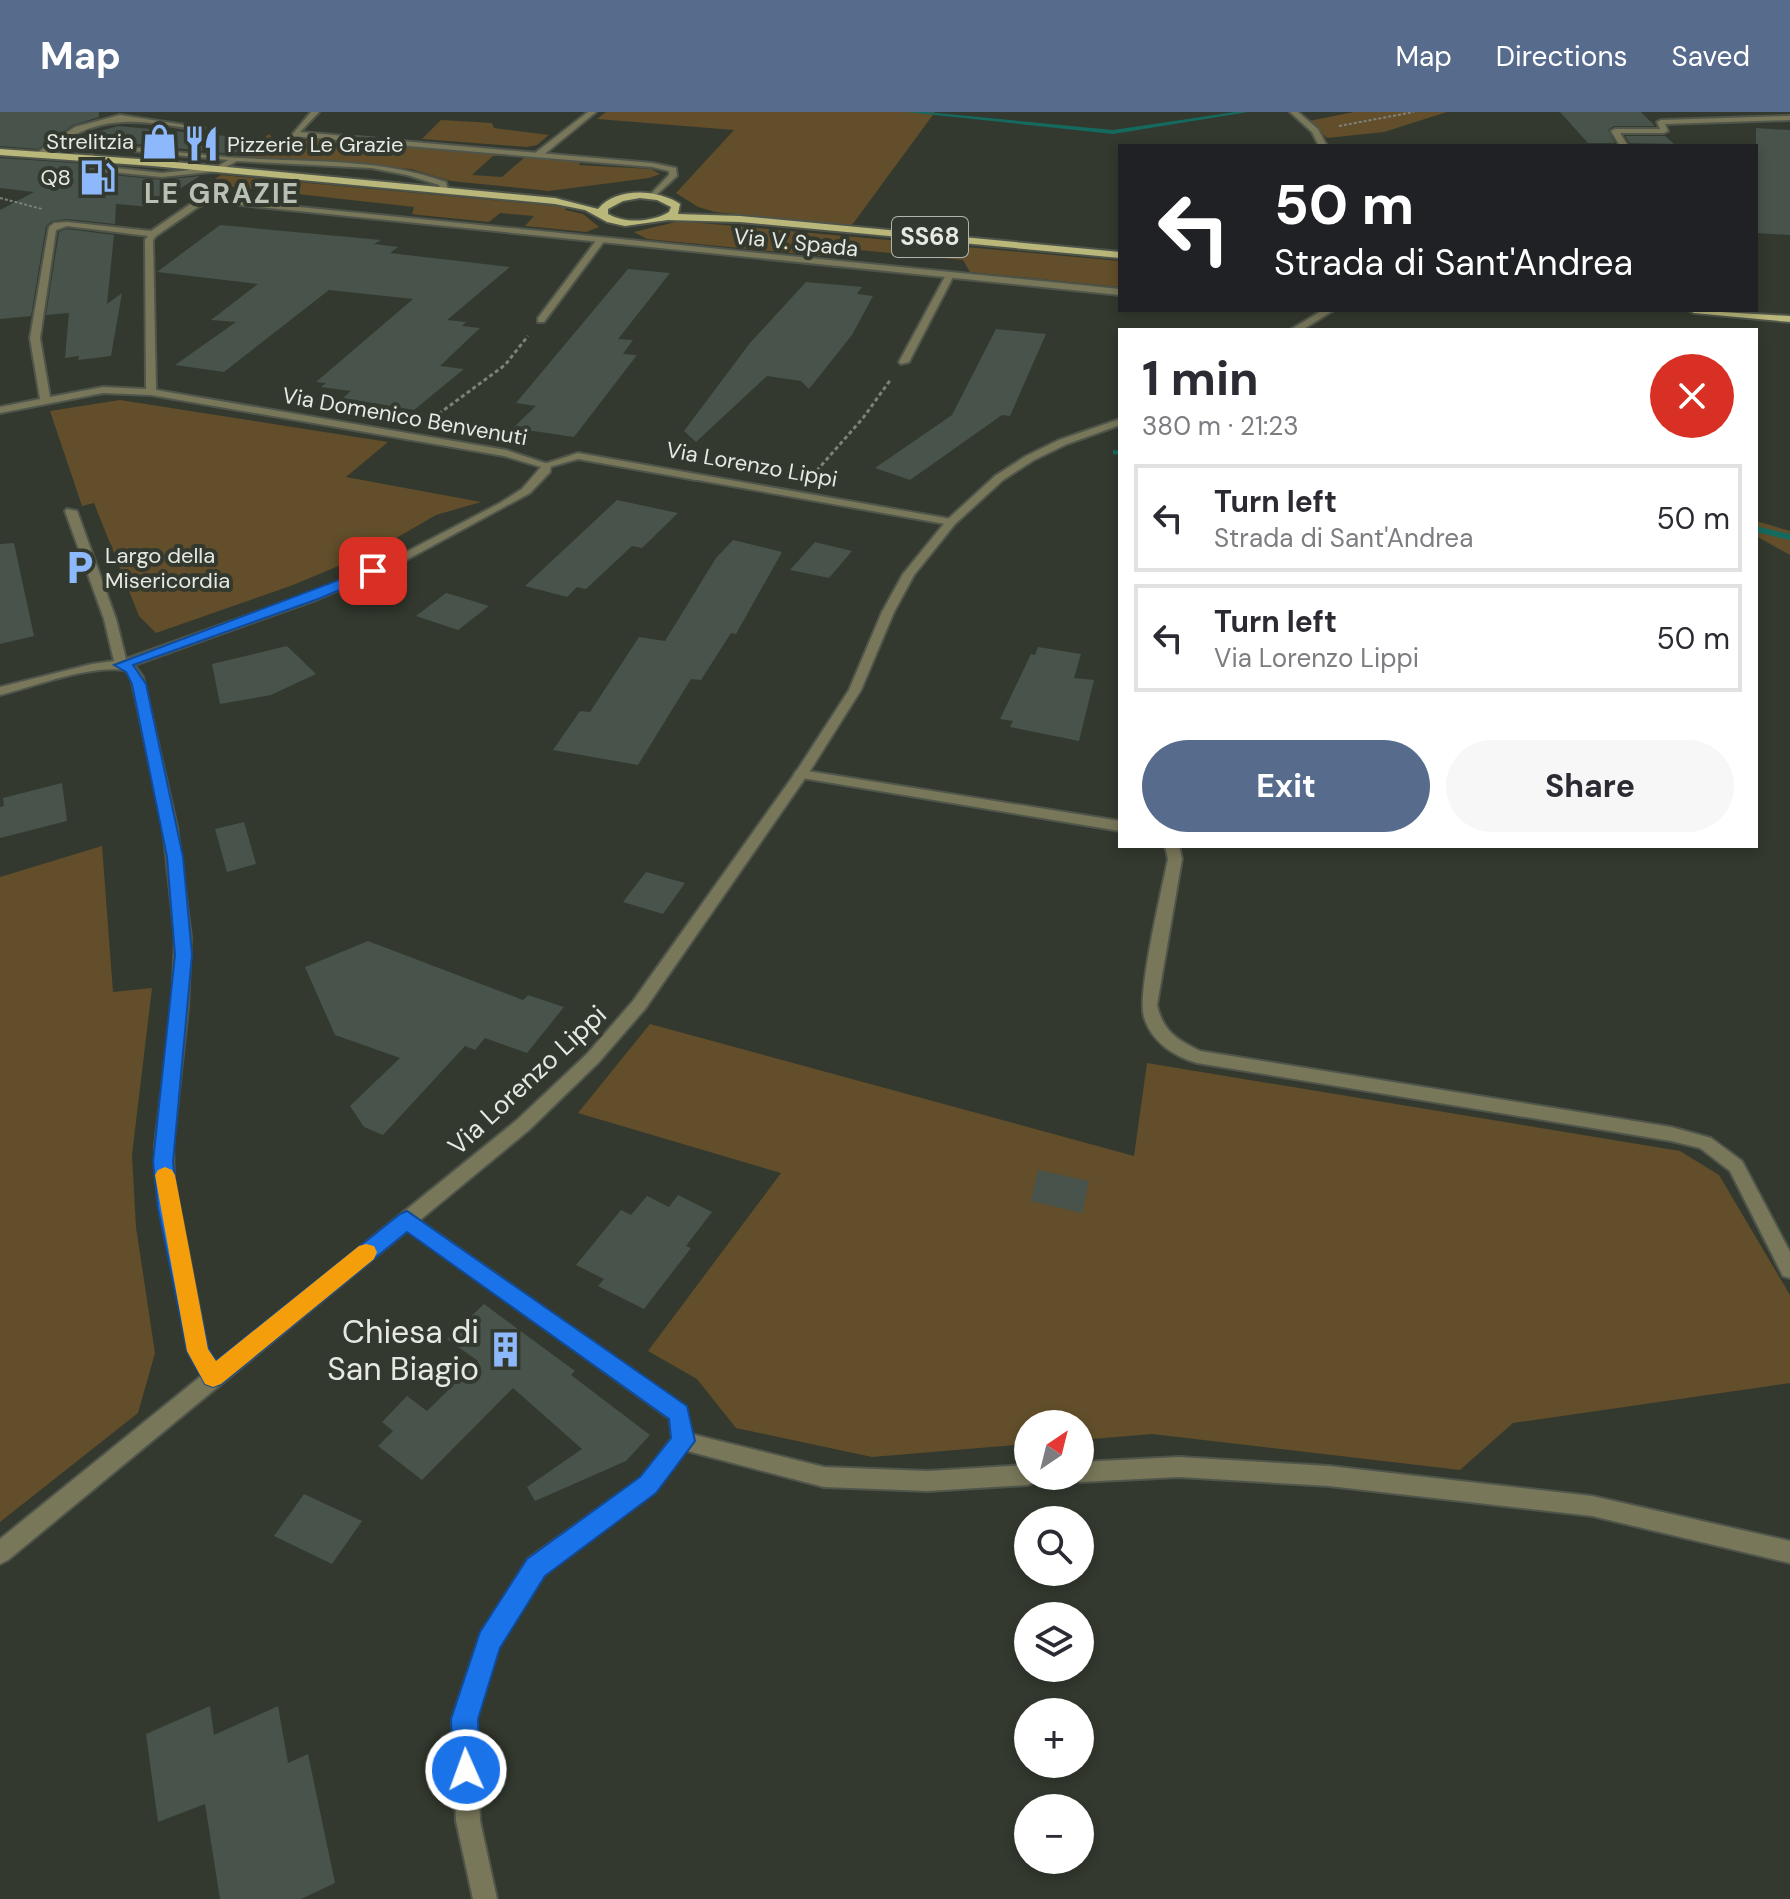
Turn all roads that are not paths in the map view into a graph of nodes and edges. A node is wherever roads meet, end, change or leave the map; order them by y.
1 (315, 112) edge
2 (592, 112) edge
3 (1294, 112) edge
4 (1790, 118) edge
5 (200, 128) dead end
6 (59, 142) junction
7 (1322, 144) edge
8 (1623, 144) edge
9 (0, 152) edge
10 (39, 154) junction
11 (538, 155) junction
12 (236, 158) junction
13 (219, 169) junction
14 (444, 190) junction
15 (652, 197) junction
16 (555, 201) junction
17 (611, 202) junction
18 (676, 206) junction
19 (603, 214) junction
20 (668, 217) junction
21 (740, 219) junction
22 (625, 223) junction
23 (153, 234) junction
24 (606, 240) junction
25 (1118, 255) edge
26 (950, 275) junction
27 (1118, 292) edge
28 (1731, 312) edge
29 (1313, 315) edge
30 (1790, 319) edge
31 (541, 320) road end
32 (1297, 328) edge
33 (904, 362) road end
34 (151, 392) junction
35 (45, 400) junction
36 (0, 410) edge
37 (1118, 423) edge
38 (546, 465) junction
39 (71, 511) dead end
40 (951, 522) junction
41 (121, 665) junction
42 (0, 691) edge
43 (801, 774) junction
44 (1118, 826) edge
45 (1172, 848) edge
46 (407, 1220) junction
47 (1790, 1270) edge
48 (213, 1377) junction
49 (683, 1441) junction
50 (1094, 1471) edge
51 (1014, 1476) edge
52 (1790, 1552) edge
53 (0, 1553) edge
54 (485, 1899) edge

1 - 11 street
2 - 11 street
3 - 7 street
4 - 8 street
5 - 6 street
6 - 10 street
6 - 12 street
9 - 10 main road, SS68
10 - 13 main road, SS68
11 - 15 street
12 - 13 street
12 - 14 street
13 - 14 main road, SS68
14 - 16 main road, SS68
15 - 17 main road, SS68
15 - 18 main road, SS68
16 - 17 main road, SS68
16 - 19 main road, SS68
17 - 19 main road
18 - 20 main road
18 - 21 main road, SS68
19 - 22 main road, SS68
20 - 21 main road, SS68
20 - 22 main road, SS68
21 - 25 main road, SS68
22 - 24 street
23 - 24 street, Via V. Spada
23 - 34 street
23 - 35 street
24 - 26 street, Via V. Spada
24 - 31 street
26 - 27 street, Via V. Spada
26 - 33 street
28 - 30 main road
29 - 32 street
34 - 35 street, Via Domenico Benvenuti
34 - 38 street, Via Domenico Benvenuti
35 - 36 street, Via Domenico Benvenuti
37 - 40 street, Via Lorenzo Lippi
38 - 40 street, Via Lorenzo Lippi
38 - 41 street, Via Domenico Benvenuti
39 - 41 street
40 - 43 street, Via Lorenzo Lippi
41 - 42 street, Via Domenico Benvenuti
41 - 48 street
43 - 44 street
43 - 46 street, Via Lorenzo Lippi
45 - 47 street
46 - 48 street, Via Lorenzo Lippi
46 - 49 street
48 - 53 street, Via Lorenzo Lippi
49 - 51 street
49 - 54 street
50 - 52 street

